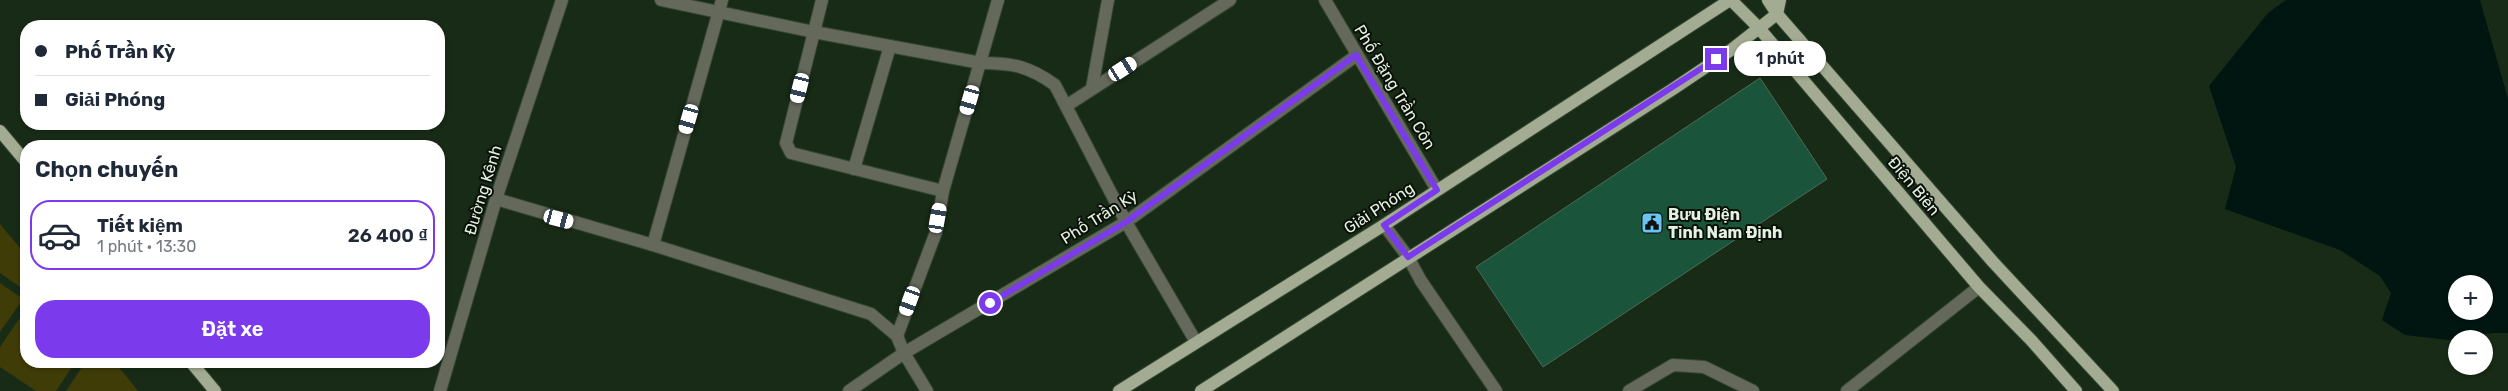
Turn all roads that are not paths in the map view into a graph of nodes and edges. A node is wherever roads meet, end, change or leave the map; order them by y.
1 (562, 0) edge
2 (661, 0) edge
3 (822, 0) edge
4 (998, 0) edge
5 (1108, 0) edge
6 (1230, 0) edge
7 (1325, 0) edge
8 (1730, 0) edge
9 (1768, 0) edge
10 (1780, 0) edge
11 (721, 6) edge
12 (1777, 14) junction
13 (1758, 27) junction
14 (814, 32) junction
15 (890, 46) junction
16 (1356, 55) junction
17 (981, 63) junction
18 (1092, 88) junction
19 (1066, 106) junction
20 (0, 131) edge
21 (20, 155) edge
22 (854, 169) junction
23 (1437, 190) junction
24 (943, 191) junction
25 (496, 199) junction
26 (1126, 222) junction
27 (1384, 225) junction
28 (653, 245) junction
29 (1408, 257) junction
30 (1978, 287) junction
31 (897, 336) junction
32 (1196, 342) junction
33 (904, 353) junction
34 (196, 368) edge
35 (215, 391) edge
36 (440, 391) edge
37 (850, 391) edge
38 (927, 391) edge
39 (1119, 391) edge
40 (1201, 391) edge
41 (1496, 391) edge
42 (1629, 391) edge
43 (1753, 391) edge
44 (1847, 391) edge
45 (2076, 391) edge
46 (2113, 391) edge

1 - 25 street, Đường Kênh
2 - 11 street
3 - 14 street
4 - 17 street
5 - 18 street
6 - 18 street
7 - 16 street, Phố Đặng Trần Côn
8 - 13 main road, Điện Biên
8 - 23 main road, Giải Phóng
9 - 12 main road, Điện Biên
10 - 12 main road
11 - 14 street
11 - 28 street
12 - 13 main road
12 - 46 main road, Điện Biên
13 - 29 main road
13 - 30 main road, Điện Biên
14 - 15 street
14 - 22 street
15 - 17 street
15 - 22 street
16 - 23 street, Phố Đặng Trần Côn
16 - 26 street, Phố Trần Kỳ
17 - 19 street
17 - 24 street
18 - 19 street
19 - 26 street
20 - 21 main road
22 - 24 street
23 - 27 main road, Giải Phóng
24 - 31 street
25 - 28 street
25 - 36 street, Đường Kênh
26 - 32 street
26 - 33 street, Phố Trần Kỳ
27 - 29 street
27 - 32 main road, Giải Phóng
28 - 31 street
29 - 40 main road
29 - 41 street
30 - 44 street
30 - 45 main road, Điện Biên
31 - 33 street
32 - 39 main road, Giải Phóng
33 - 37 street, Phố Trần Kỳ
33 - 38 street
34 - 35 main road
42 - 43 street

